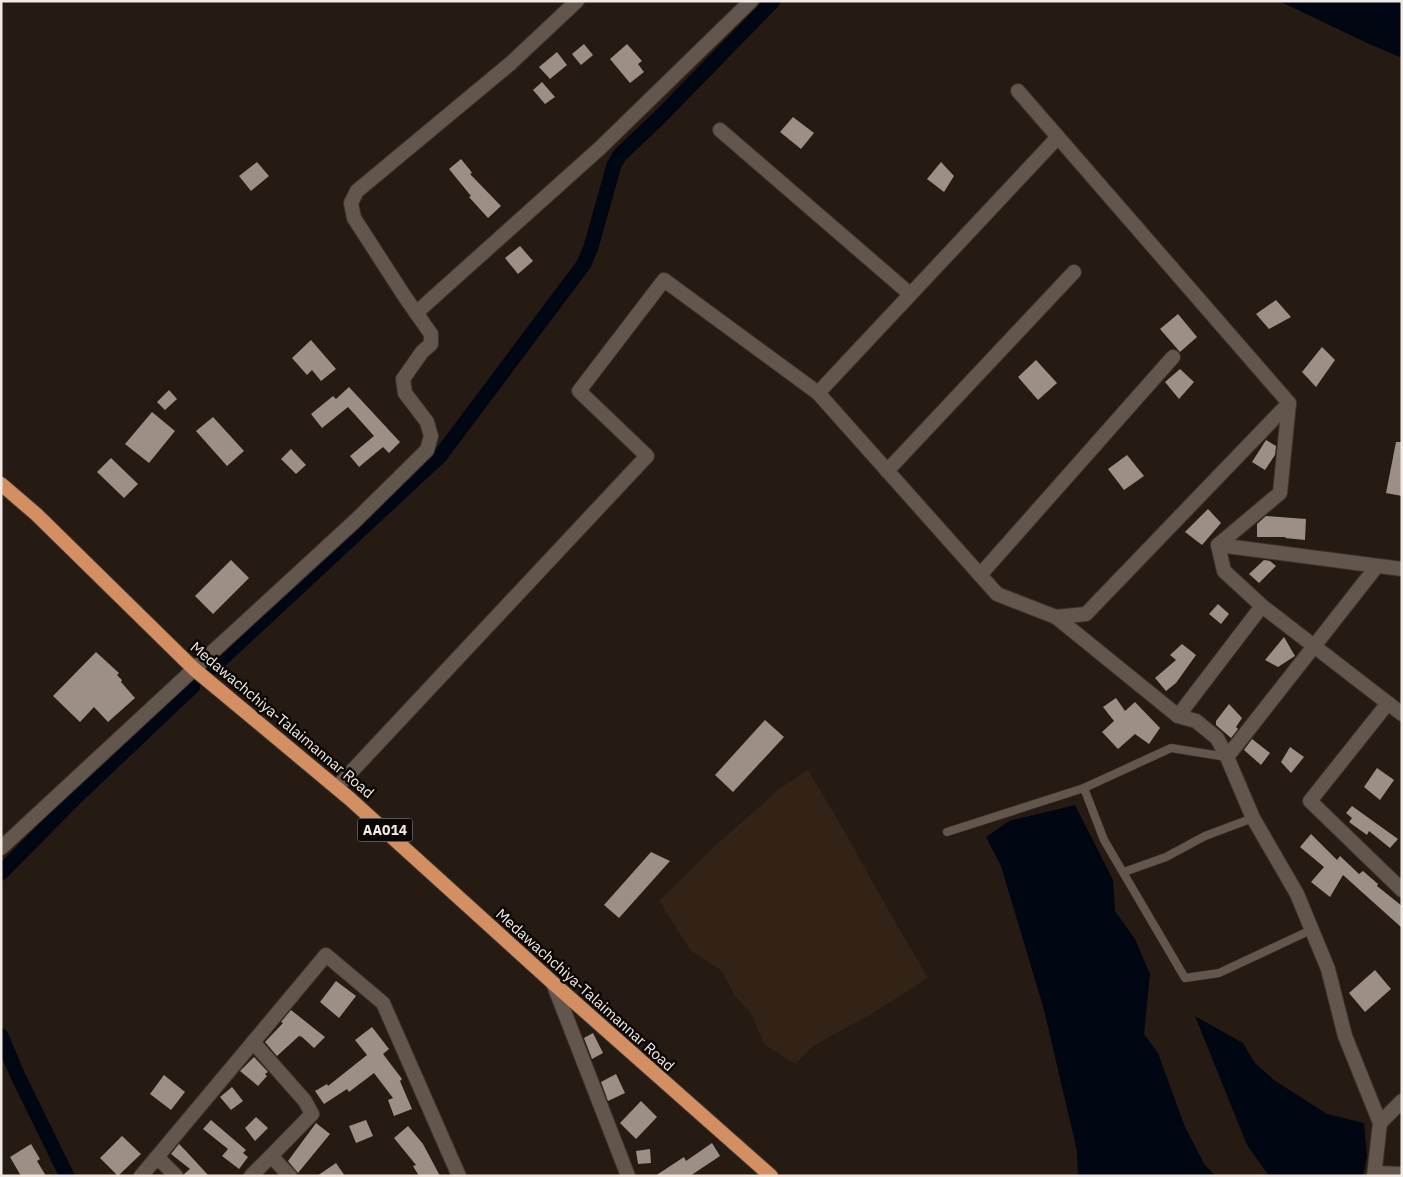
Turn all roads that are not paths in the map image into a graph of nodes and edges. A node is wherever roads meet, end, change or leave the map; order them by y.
1 (577, 1) edge
2 (751, 1) edge
3 (1018, 91) dead end
4 (720, 130) dead end
5 (1058, 137) junction
6 (1074, 272) dead end
7 (910, 294) junction
8 (416, 313) junction
9 (1173, 357) dead end
10 (818, 393) junction
11 (1289, 403) junction
12 (887, 471) junction
13 (1, 484) edge
14 (1218, 545) junction
15 (1377, 566) junction
16 (1402, 569) edge
17 (980, 575) junction
18 (1262, 606) junction
19 (1056, 617) junction
20 (1313, 645) junction
21 (194, 669) junction
22 (1388, 703) junction
23 (1402, 714) edge
24 (1178, 716) junction
25 (1228, 757) junction
26 (337, 788) junction
27 (1084, 788) junction
28 (1253, 818) junction
29 (947, 832) dead end
30 (1, 848) edge
31 (1124, 872) junction
32 (1401, 889) edge
33 (1311, 930) junction
34 (553, 983) junction
35 (253, 1042) junction
36 (1402, 1100) edge
37 (1380, 1123) junction
38 (157, 1156) junction
39 (271, 1156) junction
40 (1374, 1174) edge
41 (1402, 1174) edge
42 (141, 1176) edge
43 (176, 1176) edge
44 (251, 1176) edge
45 (290, 1176) edge
46 (458, 1176) edge
47 (628, 1176) edge
48 (771, 1176) edge

1 - 8 street
2 - 8 street
3 - 5 street
4 - 7 street
5 - 7 street
5 - 11 street
6 - 12 street
7 - 10 street
8 - 21 street
9 - 17 street
10 - 12 street
10 - 26 street
11 - 14 street
11 - 19 street
12 - 17 street
13 - 21 highway, Medawachchiya-Talaimannar Road / AA014
14 - 15 street
14 - 18 street
15 - 16 street
15 - 20 street
17 - 19 street
18 - 20 street
18 - 24 street
19 - 24 street
20 - 22 street
20 - 25 street
21 - 26 highway, Medawachchiya-Talaimannar Road / AA014
21 - 30 street
22 - 23 street
22 - 32 street
24 - 25 street
25 - 27 lane
25 - 28 street
26 - 34 highway, Medawachchiya-Talaimannar Road / AA014
27 - 29 lane
27 - 31 lane
28 - 31 lane
28 - 33 street
31 - 33 lane
33 - 37 street
34 - 47 street
34 - 48 highway, Medawachchiya-Talaimannar Road / AA014
35 - 38 street
35 - 39 street
35 - 46 street
36 - 37 street
37 - 40 street
38 - 42 street
38 - 43 street
39 - 44 street
39 - 45 street
40 - 41 street

